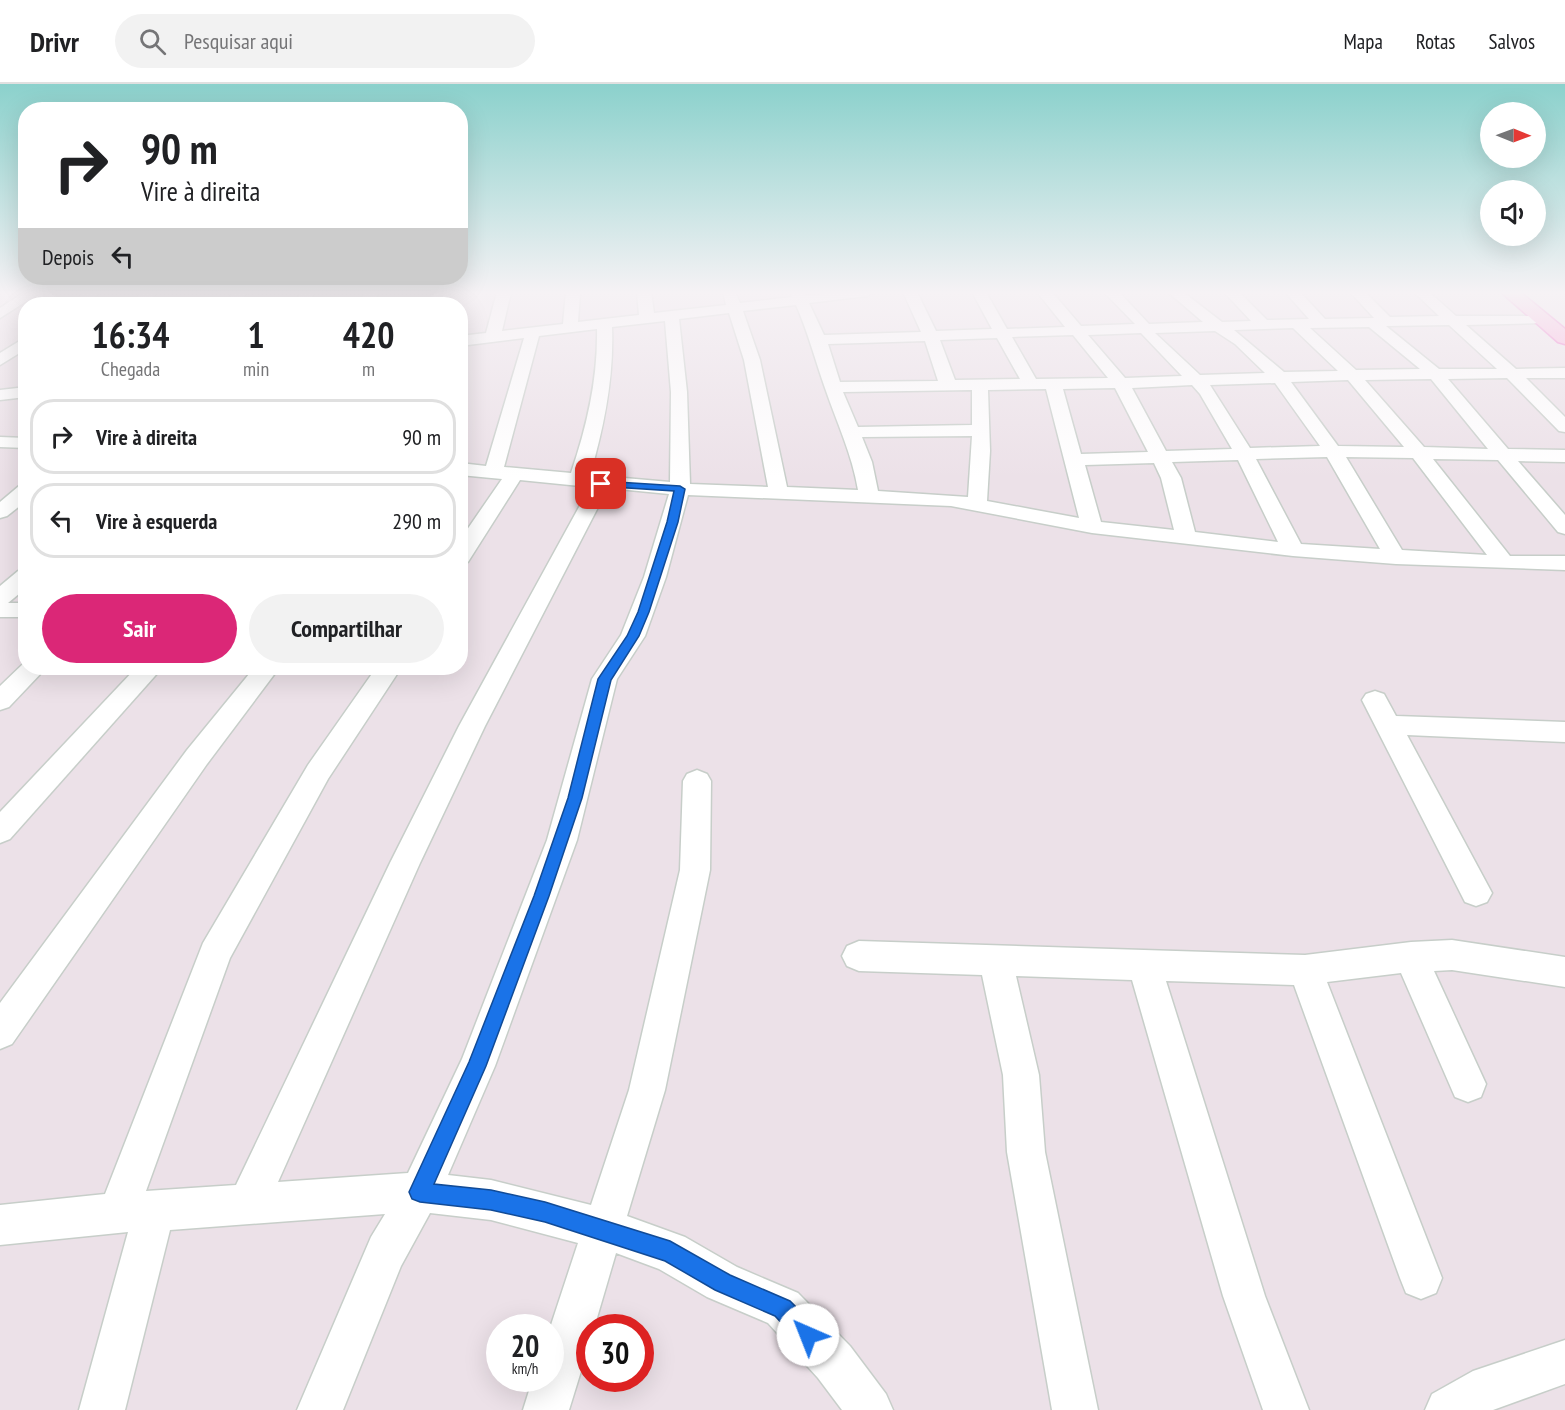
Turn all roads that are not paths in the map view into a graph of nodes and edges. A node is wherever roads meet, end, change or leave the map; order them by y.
1 (527, 354) edge
2 (606, 354) edge
3 (677, 354) edge
4 (750, 354) edge
5 (823, 354) edge
6 (937, 354) edge
7 (1014, 354) edge
8 (1096, 354) edge
9 (1168, 354) edge
10 (1254, 354) edge
11 (1329, 354) edge
12 (1413, 354) edge
13 (1489, 354) edge
14 (1510, 372) junction
15 (1565, 373) edge
16 (1434, 374) junction
17 (1352, 375) junction
18 (1280, 378) junction
19 (1196, 381) junction
20 (1121, 383) junction
21 (1031, 384) junction
22 (1053, 384) junction
23 (948, 385) junction
24 (980, 385) junction
25 (833, 387) junction
26 (18, 393) edge
27 (0, 395) edge
28 (1565, 427) edge
29 (981, 430) junction
30 (851, 432) junction
31 (1, 443) edge
32 (18, 443) edge
33 (1333, 452) junction
34 (1418, 452) junction
35 (1501, 454) junction
36 (1245, 455) junction
37 (1565, 456) edge
38 (1160, 458) junction
39 (1074, 459) junction
40 (468, 471) edge
41 (493, 473) junction
42 (514, 475) junction
43 (590, 482) junction
44 (680, 489) junction
45 (779, 494) junction
46 (868, 496) junction
47 (18, 497) edge
48 (977, 504) junction
49 (0, 512) edge
50 (1092, 526) junction
51 (1565, 528) edge
52 (1186, 538) junction
53 (468, 545) edge
54 (1293, 550) junction
55 (1396, 558) junction
56 (1504, 563) junction
57 (1565, 563) edge
58 (18, 583) edge
59 (0, 598) edge
60 (0, 610) edge
61 (18, 610) edge
62 (27, 675) edge
63 (144, 675) edge
64 (261, 675) edge
65 (384, 675) edge
66 (0, 701) edge
67 (1565, 732) edge
68 (697, 781) dead end
69 (0, 831) edge
70 (1476, 892) dead end
71 (859, 956) dead end
72 (1411, 957) junction
73 (996, 960) junction
74 (1144, 965) junction
75 (1305, 970) junction
76 (1565, 972) edge
77 (0, 1032) edge
78 (1468, 1084) dead end
79 (420, 1192) junction
80 (247, 1204) junction
81 (136, 1213) junction
82 (0, 1225) edge
83 (605, 1229) junction
84 (1421, 1278) dead end
85 (1565, 1362) edge
86 (102, 1410) edge
87 (320, 1410) edge
88 (546, 1410) edge
89 (870, 1410) edge
90 (1075, 1410) edge
91 (1286, 1410) edge
92 (1448, 1410) edge

1 - 41 street
2 - 43 street
3 - 44 street
4 - 45 street
5 - 25 street
6 - 23 street
7 - 21 street
8 - 20 street
9 - 19 street
10 - 18 street
11 - 17 street
12 - 16 street
13 - 14 street
14 - 15 street
14 - 16 street
14 - 28 street
16 - 17 street
16 - 35 street
17 - 18 street
17 - 34 street
18 - 19 street
18 - 33 street
19 - 20 street
19 - 36 street
20 - 22 street
20 - 38 street
21 - 22 street
21 - 24 street
22 - 39 street
23 - 24 street
23 - 25 street
24 - 29 street
25 - 30 street
26 - 27 street
29 - 30 street
29 - 48 street
30 - 46 street
31 - 32 street
33 - 34 street
33 - 36 street
33 - 55 street
34 - 35 street
34 - 56 street
35 - 37 street
35 - 51 street
36 - 38 street
36 - 54 street
38 - 39 street
38 - 52 street
39 - 50 street
40 - 41 street
41 - 42 street
42 - 43 street
42 - 53 street
43 - 44 street
43 - 80 street
44 - 45 street
44 - 79 street
45 - 46 street
46 - 48 street
47 - 49 street
48 - 50 street
50 - 52 street
52 - 54 street
54 - 55 street
55 - 56 street
56 - 57 street
58 - 59 street
60 - 61 street
62 - 66 street
63 - 69 street
64 - 77 street
65 - 81 street
67 - 70 street
68 - 83 street
71 - 73 street
72 - 75 street
72 - 76 street
72 - 78 street
73 - 74 street
73 - 90 street
74 - 75 street
74 - 91 street
75 - 84 street
79 - 80 street
79 - 83 street
79 - 87 street
80 - 81 street
81 - 82 street
81 - 86 street
83 - 88 street
83 - 89 street
85 - 92 street

